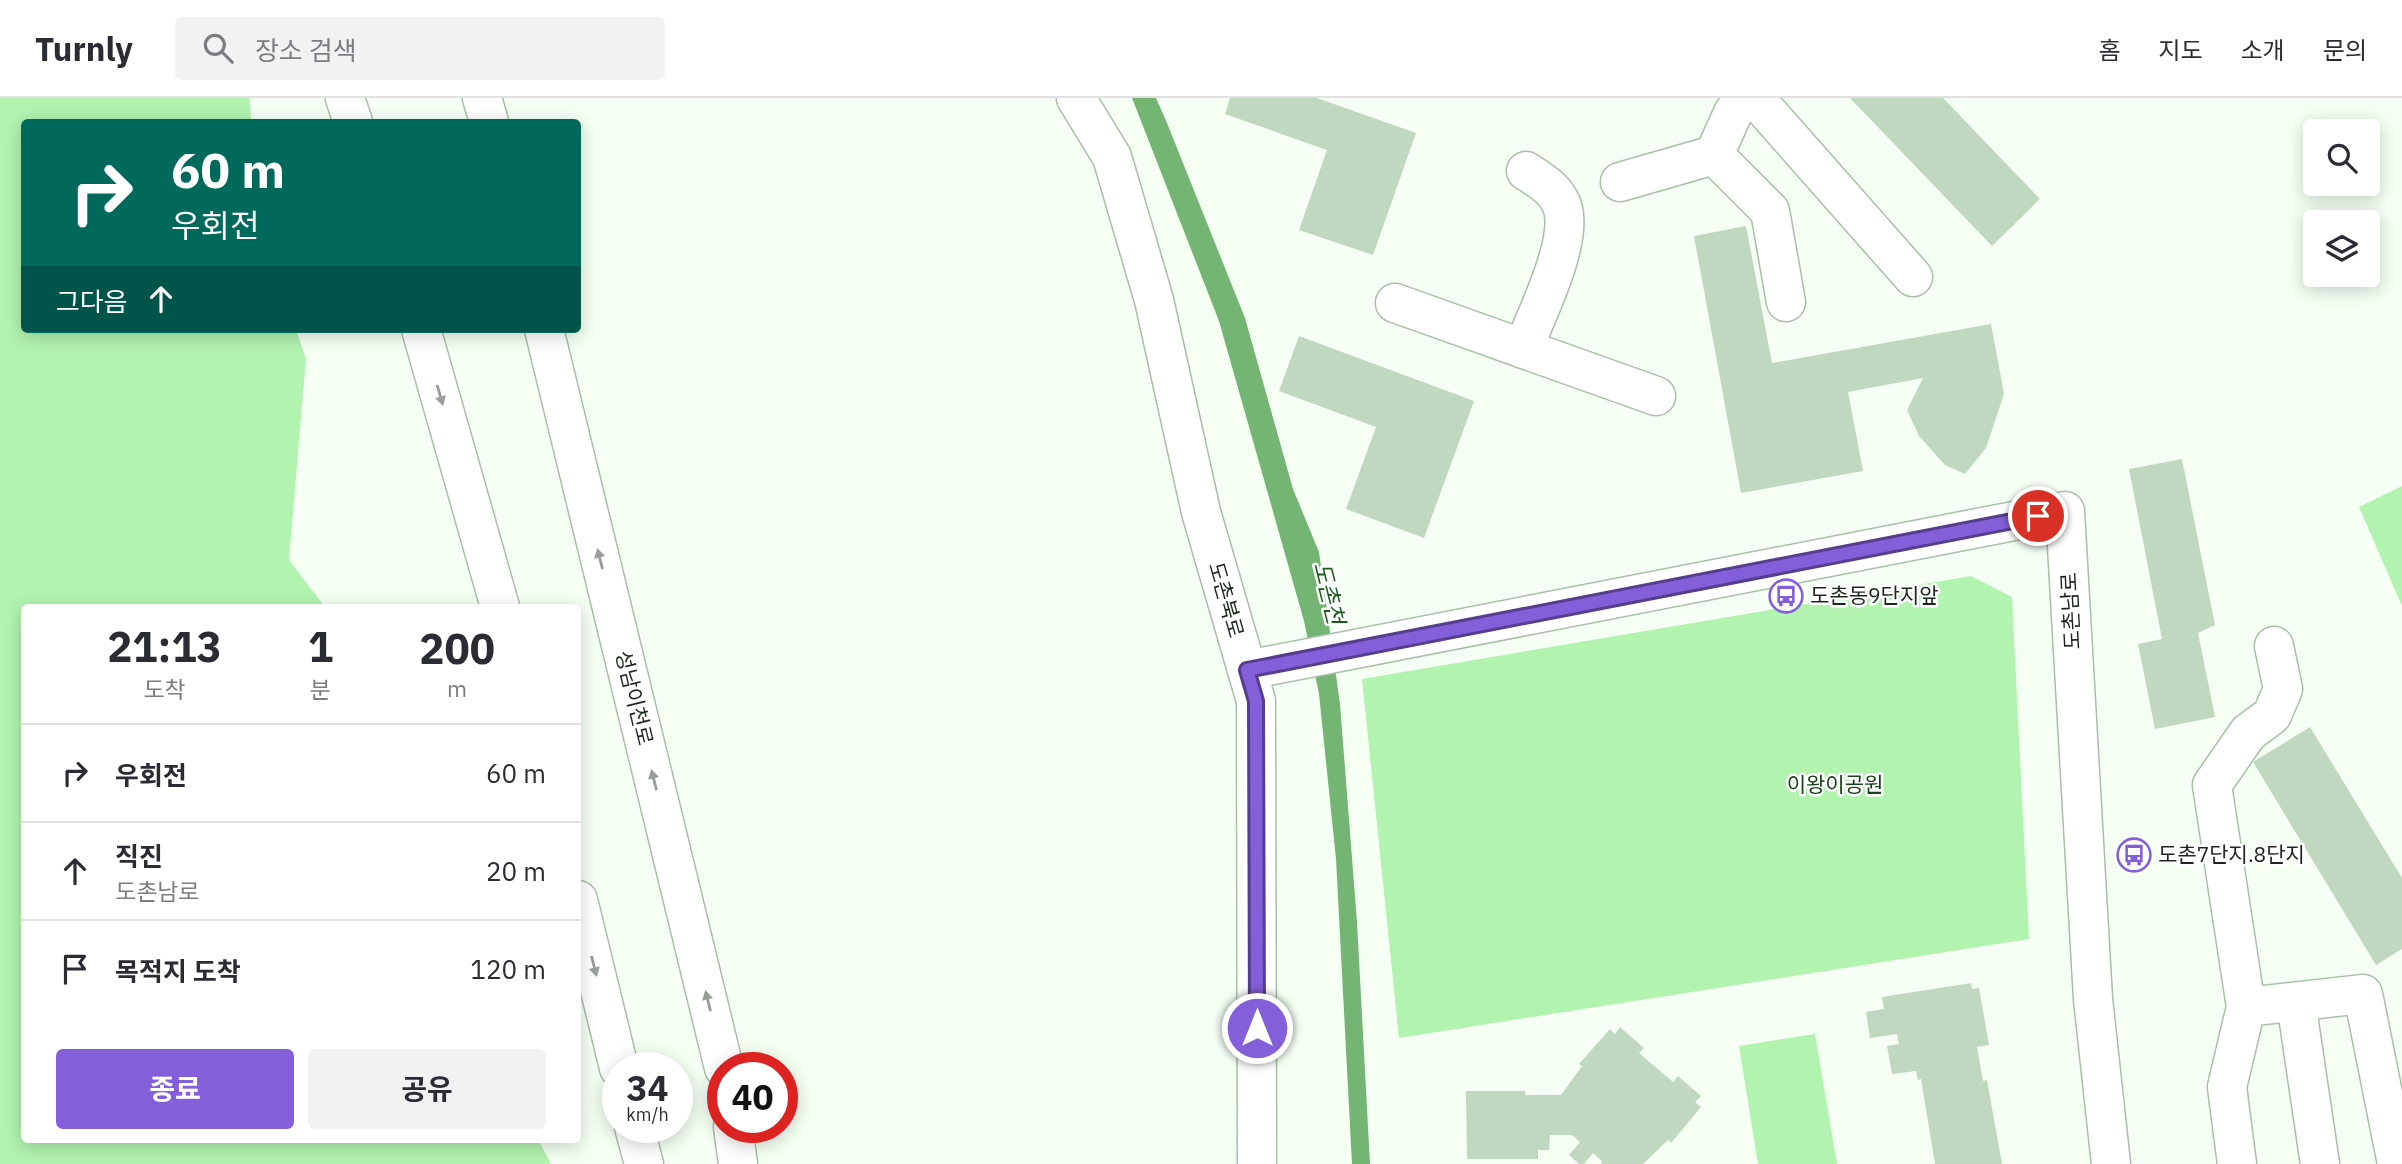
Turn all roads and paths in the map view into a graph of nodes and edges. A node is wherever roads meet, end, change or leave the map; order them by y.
1 (345, 98) edge
2 (482, 98) edge
3 (1076, 98) edge
4 (1745, 98) edge
5 (1755, 98) edge
6 (352, 119) edge
7 (488, 119) edge
8 (1714, 155) junction
9 (1526, 171) dead end
10 (1620, 182) dead end
11 (1913, 277) dead end
12 (1786, 302) dead end
13 (1395, 303) dead end
14 (422, 333) edge
15 (545, 333) edge
16 (1523, 349) junction
17 (1656, 396) dead end
18 (499, 604) edge
19 (2274, 646) dead end
20 (1259, 668) junction
21 (581, 912) edge
22 (2296, 1002) junction
23 (2246, 1007) junction
24 (616, 1052) edge
25 (720, 1052) edge
26 (638, 1143) edge
27 (735, 1143) edge
28 (644, 1164) edge
29 (738, 1164) edge
30 (1257, 1164) edge
31 (2111, 1164) edge
32 (2237, 1164) edge
33 (2320, 1164) edge
34 (2397, 1164) edge

1 - 6 main road
2 - 7 main road
3 - 20 main road, 도촌북로
4 - 8 main road
5 - 11 main road
8 - 10 main road
8 - 12 main road
9 - 16 main road
13 - 16 main road
14 -> 18 main road
25 -> 15 main road, 성남이천로
16 - 17 main road
19 - 23 main road
20 - 30 main road, 도촌북로
20 - 31 main road, 도촌남로
21 -> 24 main road
22 - 23 main road
22 - 33 main road
22 - 34 main road
23 - 32 main road
26 - 28 main road
27 - 29 main road

